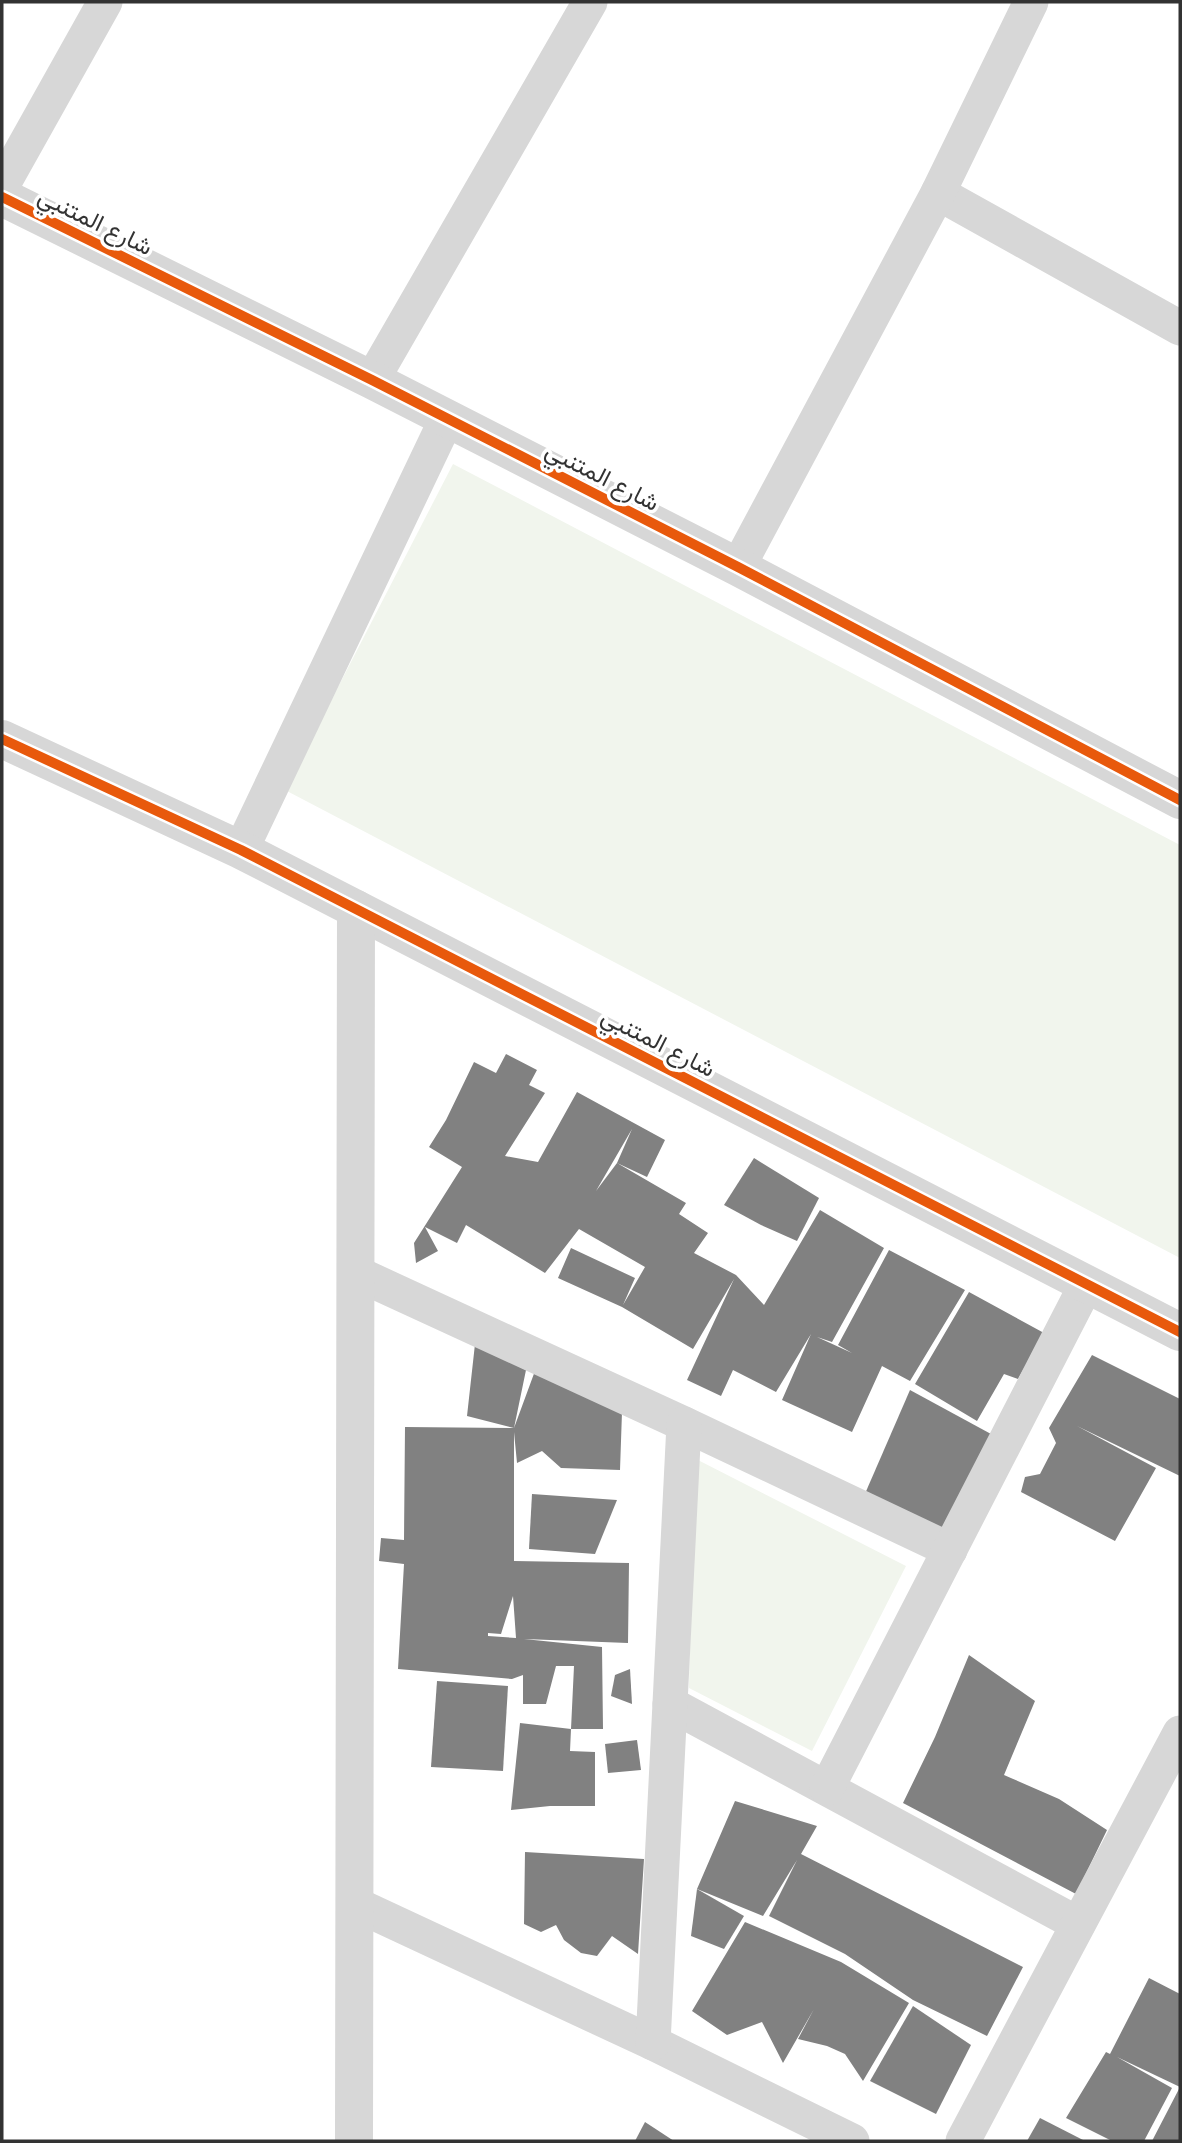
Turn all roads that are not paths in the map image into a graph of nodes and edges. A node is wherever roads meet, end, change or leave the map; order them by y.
1 (105, 2) edge
2 (590, 2) edge
3 (1031, 2) edge
4 (2, 186) edge
5 (938, 193) junction
6 (2, 197) edge
7 (1180, 328) edge
8 (372, 380) junction
9 (447, 418) junction
10 (738, 567) junction
11 (2, 739) edge
12 (1180, 800) edge
13 (241, 850) junction
14 (356, 909) junction
15 (356, 1273) junction
16 (1086, 1285) junction
17 (1180, 1332) edge
18 (684, 1424) junction
19 (950, 1550) junction
20 (670, 1704) junction
21 (1180, 1734) edge
22 (827, 1788) junction
23 (355, 1903) junction
24 (1079, 1924) junction
25 (653, 2043) junction
26 (354, 2141) edge
27 (852, 2141) edge
28 (963, 2141) edge

1 - 4 street
2 - 8 street
3 - 5 street
5 - 7 street
5 - 10 street
6 - 8 street, شارع المتنبي
8 - 9 street, شارع المتنبي
9 - 10 street, شارع المتنبي
9 - 13 street
10 - 12 street, شارع المتنبي
11 - 13 street, شارع المتنبي
13 - 14 street, شارع المتنبي
14 - 15 street
14 - 16 street, شارع المتنبي
15 - 18 street
15 - 23 street
16 - 17 street, شارع المتنبي
16 - 19 street
18 - 19 street
18 - 20 street
19 - 22 street
20 - 22 street
20 - 25 street
21 - 24 street
22 - 24 street
23 - 25 street
23 - 26 street
24 - 28 street
25 - 27 street

